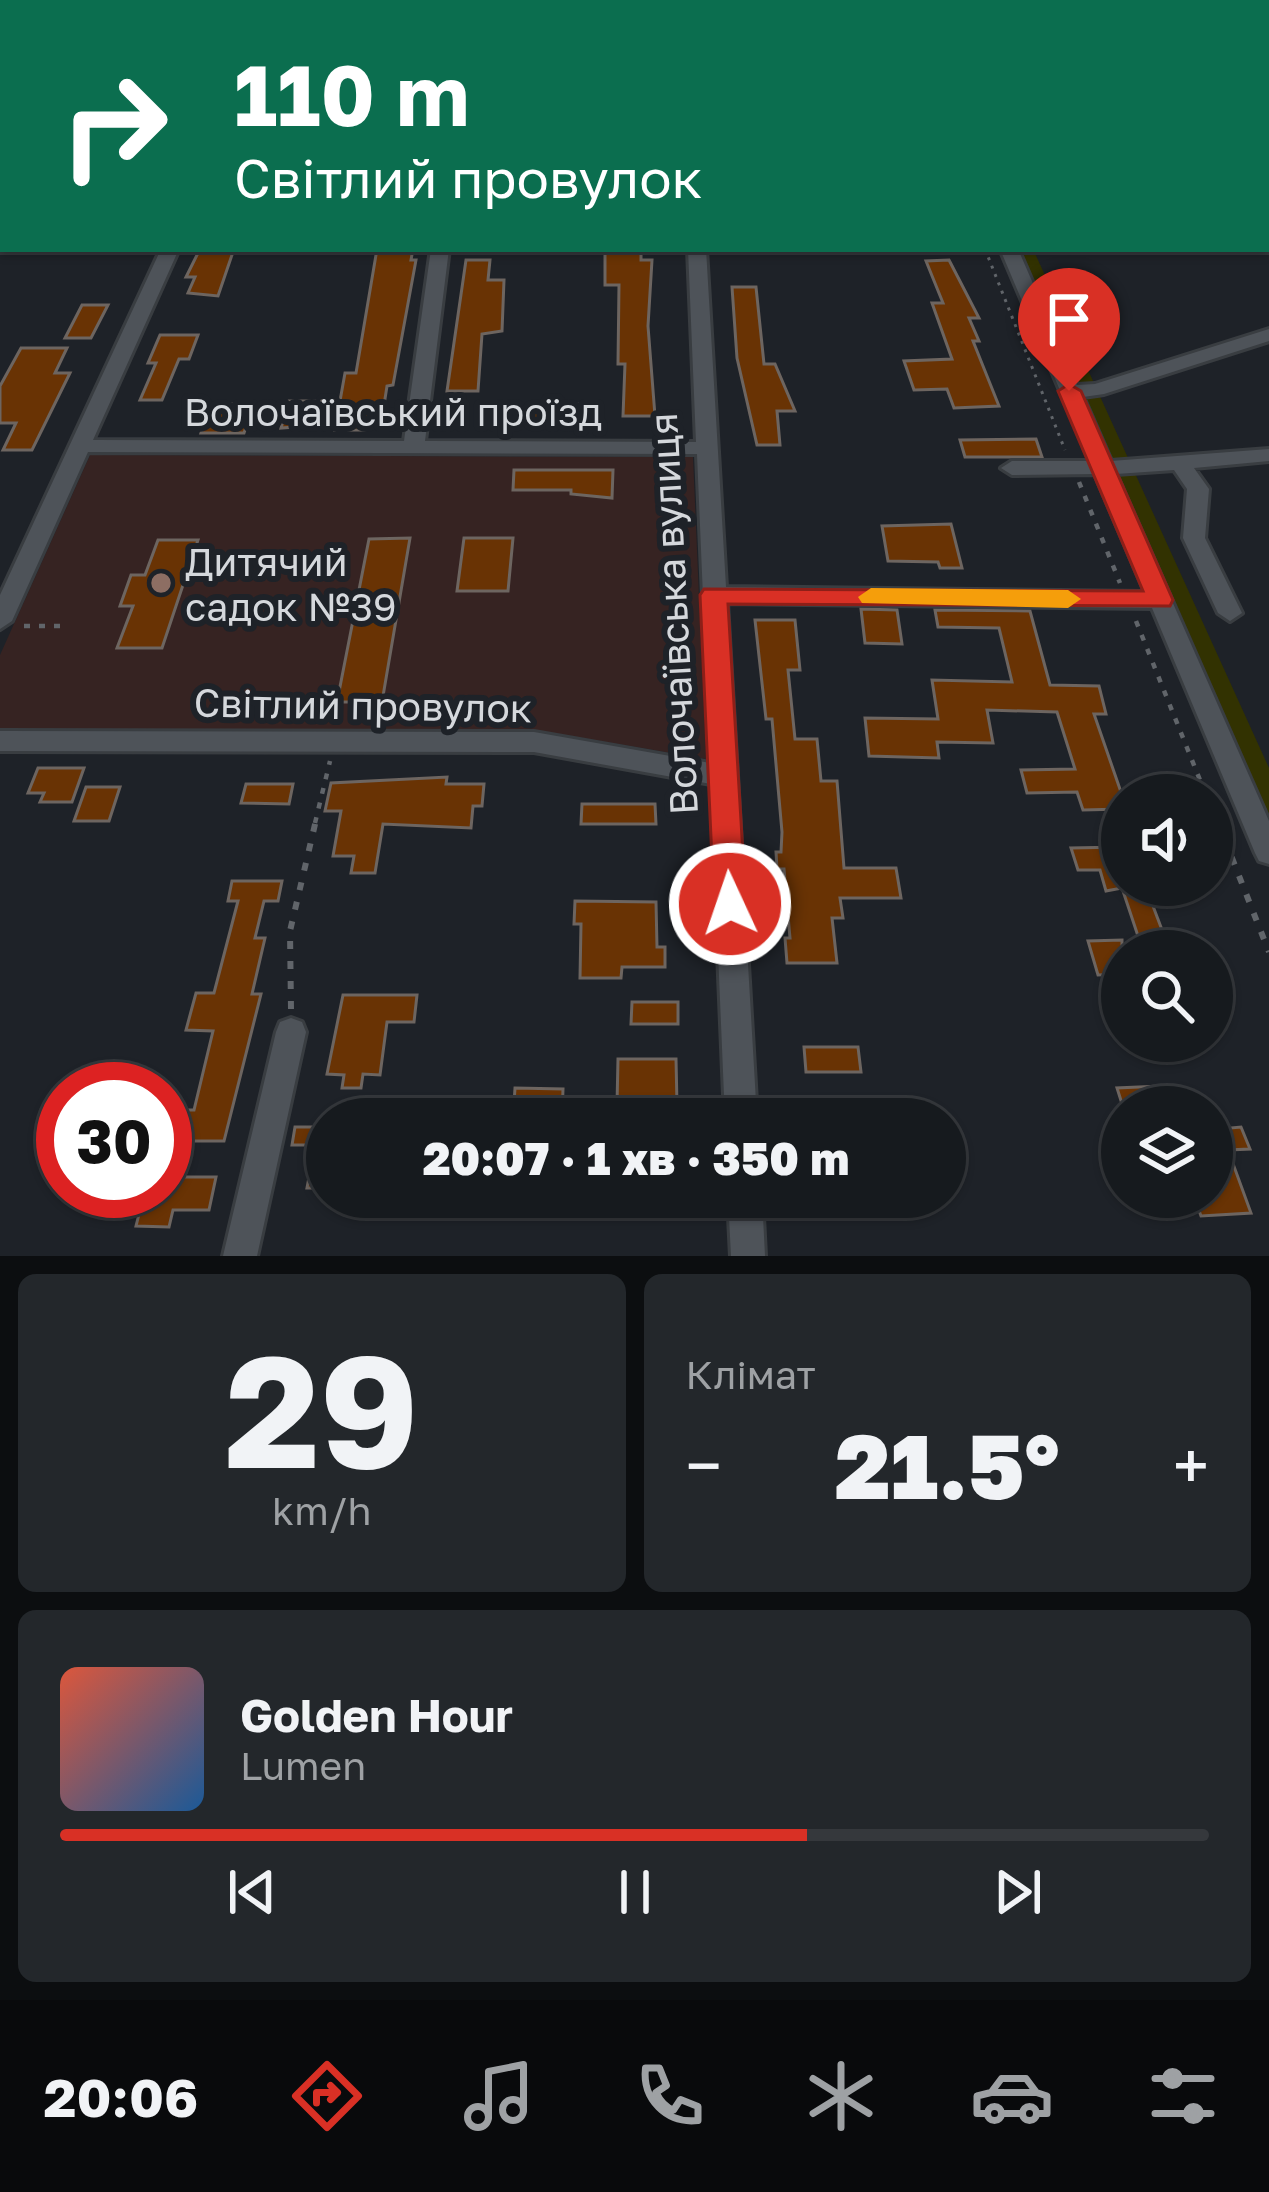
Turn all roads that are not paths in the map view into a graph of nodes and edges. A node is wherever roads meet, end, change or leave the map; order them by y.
1 (169, 252) edge
2 (440, 252) edge
3 (697, 252) edge
4 (1010, 252) edge
5 (1269, 335) edge
6 (1069, 391) junction
7 (80, 446) junction
8 (414, 448) junction
9 (706, 448) junction
10 (1269, 455) edge
11 (1180, 463) junction
12 (1012, 468) dead end
13 (1101, 468) junction
14 (11, 572) edge
15 (714, 595) junction
16 (1160, 600) junction
17 (1230, 613) dead end
18 (6, 624) edge
19 (0, 741) edge
20 (723, 776) junction
21 (1268, 847) edge
22 (291, 1032) road end
23 (740, 1098) edge
24 (746, 1218) edge
25 (240, 1256) edge
26 (748, 1256) edge

1 - 7 street
2 - 8 street
3 - 9 street, Волочаївська вулиця
4 - 6 street
5 - 6 street
6 - 13 street
7 - 8 street, Волочаївський проїзд
7 - 14 street
8 - 9 street, Волочаївський проїзд
9 - 15 street, Волочаївська вулиця
10 - 11 street
11 - 13 street
11 - 17 street
12 - 13 street
13 - 16 street
14 - 18 street
15 - 16 street
15 - 20 street, Волочаївська вулиця
16 - 21 street
19 - 20 street, Світлий провулок
20 - 23 street, Волочаївська вулиця
22 - 25 street
24 - 26 street

